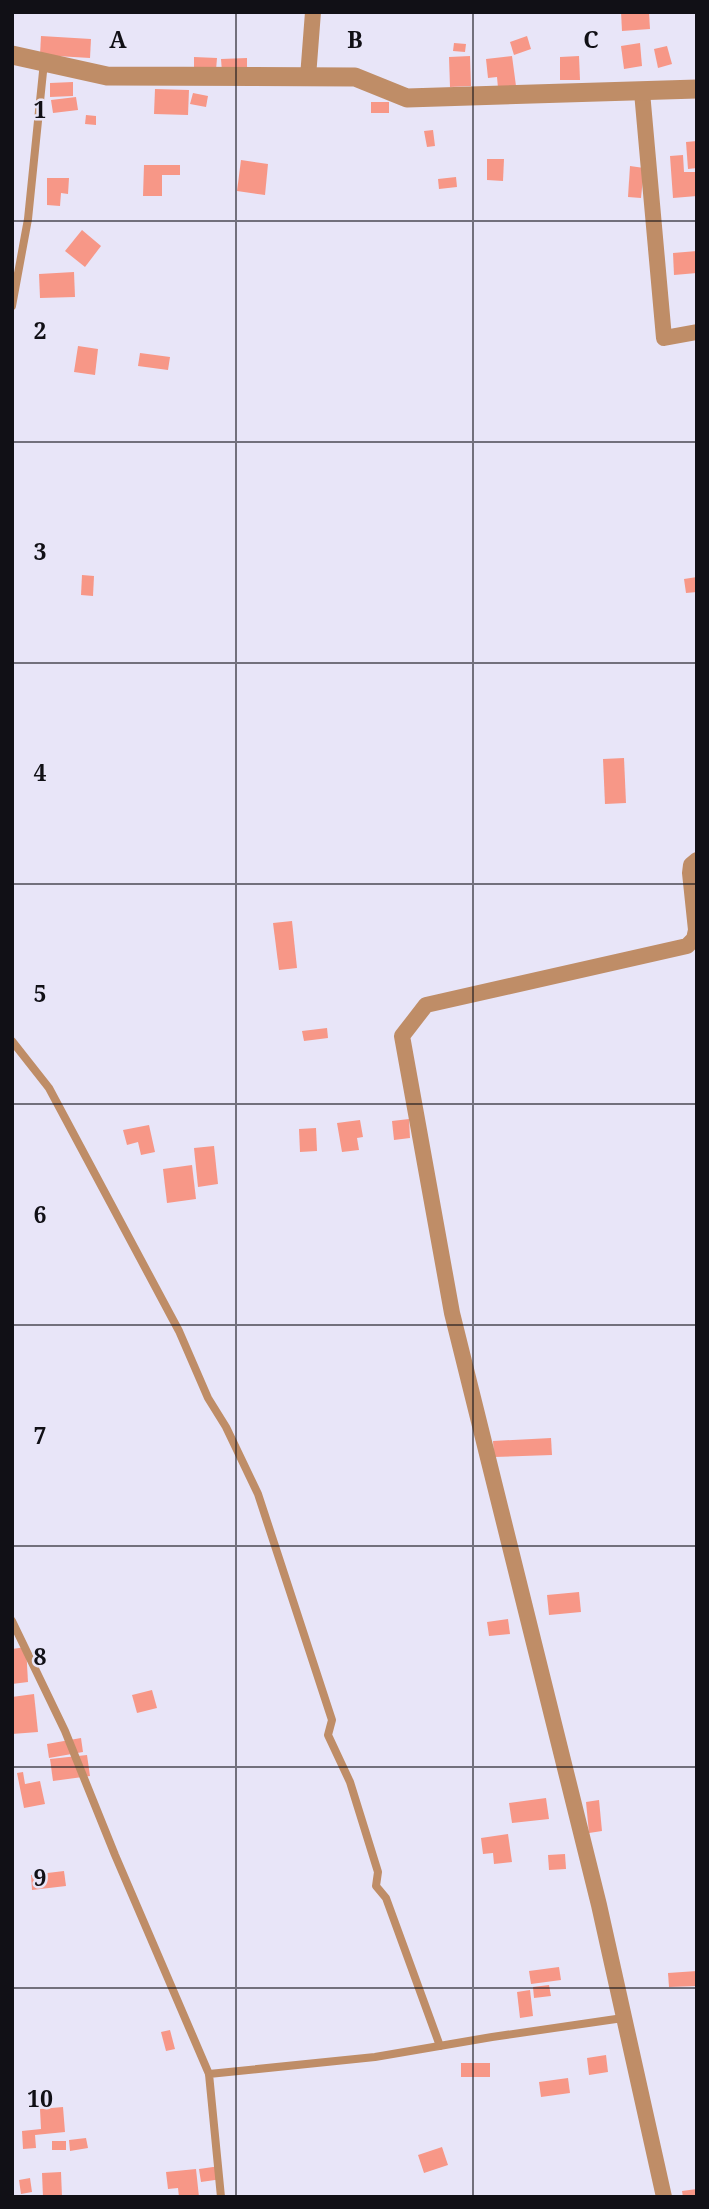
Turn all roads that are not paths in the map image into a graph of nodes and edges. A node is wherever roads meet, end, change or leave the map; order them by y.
1 (313, 12) edge
2 (12, 55) edge
3 (44, 62) junction
4 (308, 77) junction
5 (697, 89) edge
6 (642, 92) junction
7 (12, 306) edge
8 (697, 332) edge
9 (697, 860) edge
10 (12, 1041) edge
11 (12, 1621) edge
12 (623, 2018) junction
13 (440, 2046) junction
14 (209, 2074) junction
15 (221, 2197) edge
16 (664, 2197) edge

1 - 4 street
2 - 3 street
3 - 4 street
3 - 7 lane
4 - 6 street
5 - 6 street
6 - 8 street
9 - 12 street
10 - 13 lane
11 - 14 lane
12 - 13 lane
12 - 16 street
13 - 14 lane
14 - 15 lane

